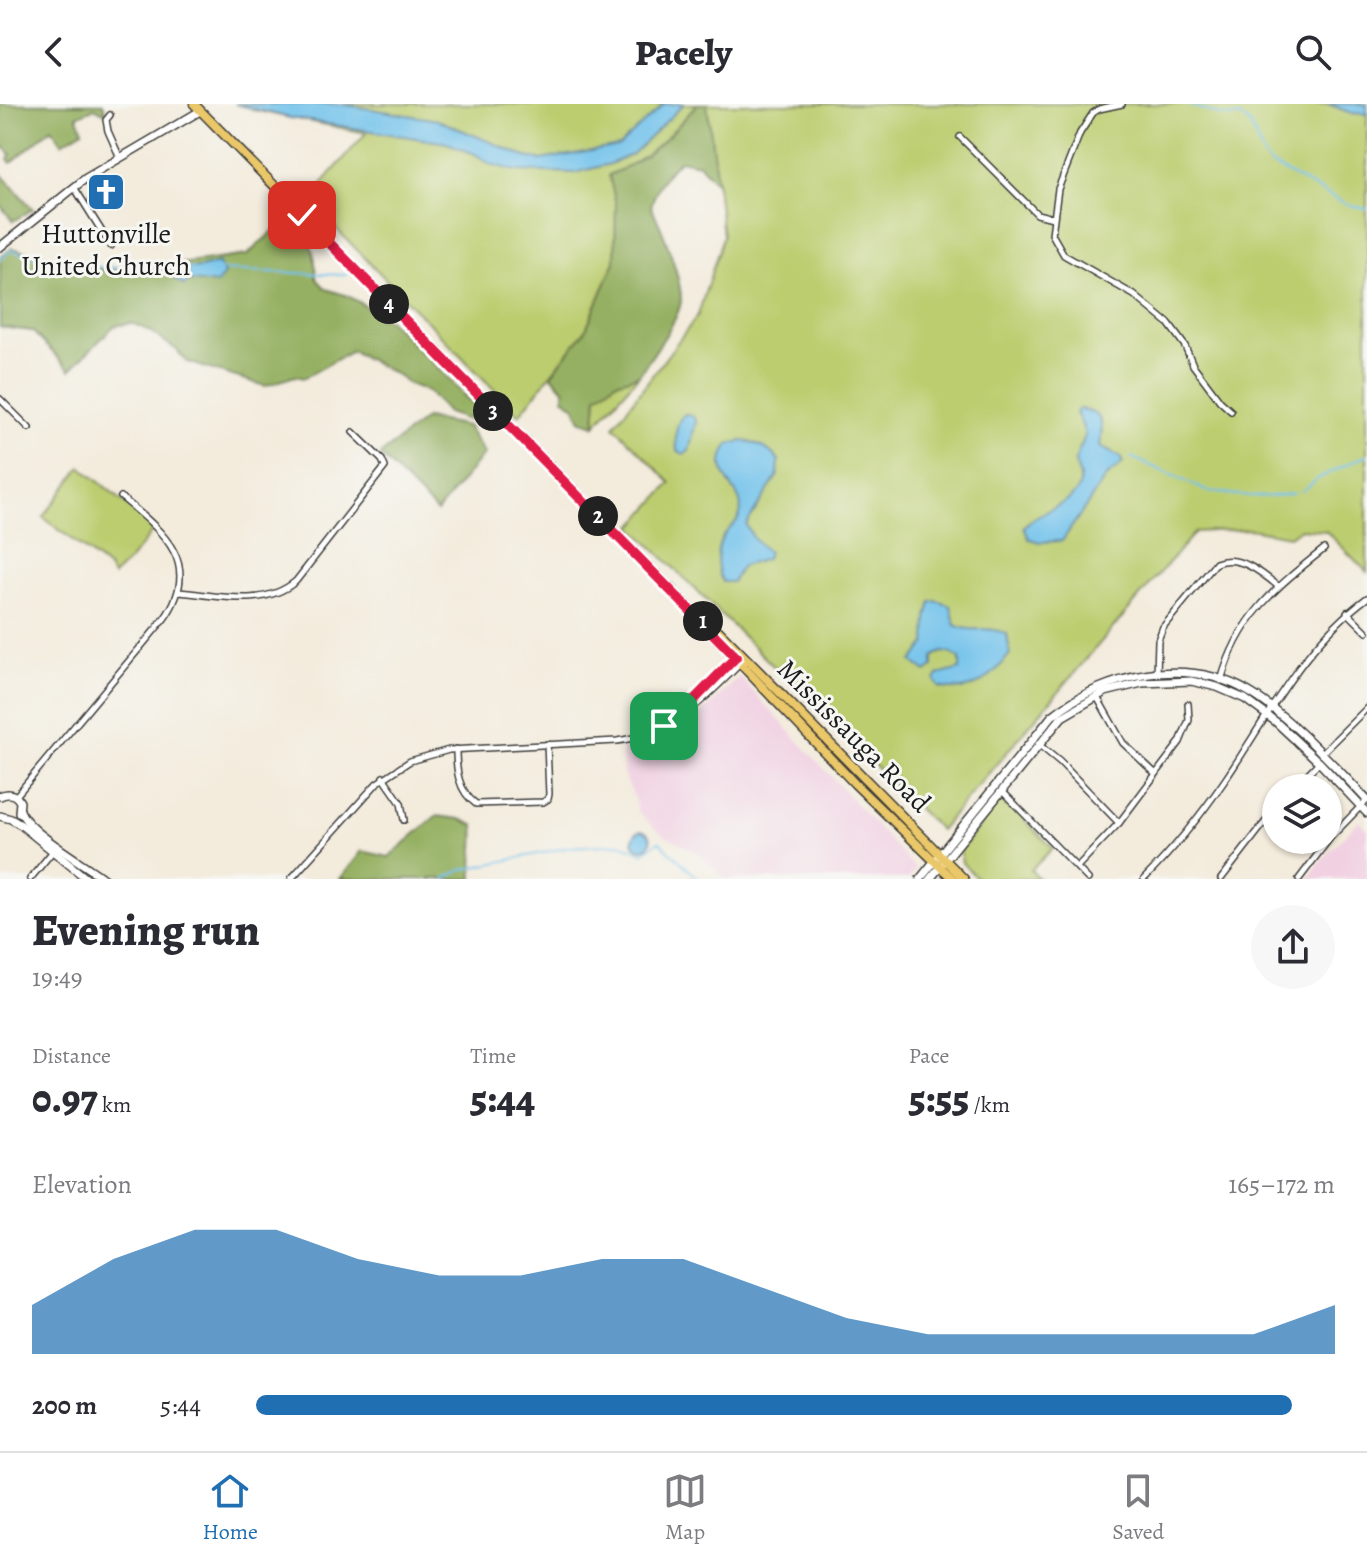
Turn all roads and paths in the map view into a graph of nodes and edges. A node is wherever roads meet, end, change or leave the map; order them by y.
1 (1122, 104) edge
2 (197, 108) edge
3 (110, 115) dead end
4 (960, 137) dead end
5 (121, 158) junction
6 (74, 187) junction
7 (1053, 218) junction
8 (111, 246) dead end
9 (0, 247) edge
10 (0, 399) edge
11 (1231, 411) dead end
12 (29, 428) dead end
13 (353, 432) dead end
14 (121, 497) dead end
15 (1324, 549) dead end
16 (1278, 586) junction
17 (179, 592) junction
18 (1367, 598) edge
19 (1347, 612) junction
20 (1367, 632) edge
21 (741, 658) junction
22 (1157, 674) junction
23 (1221, 681) junction
24 (1095, 693) junction
25 (1188, 704) dead end
26 (1367, 708) edge
27 (1269, 712) junction
28 (547, 744) junction
29 (1038, 744) junction
30 (456, 749) junction
31 (1320, 758) junction
32 (1156, 774) junction
33 (1306, 774) edge
34 (383, 777) junction
35 (994, 784) junction
36 (1001, 791) junction
37 (1, 795) edge
38 (16, 796) junction
39 (1365, 802) edge
40 (20, 810) junction
41 (1367, 813) edge
42 (0, 816) edge
43 (11, 819) junction
44 (404, 820) dead end
45 (1119, 823) junction
46 (1262, 826) edge
47 (53, 851) junction
48 (940, 860) junction
49 (1077, 867) junction
50 (30, 879) edge
51 (87, 879) edge
52 (104, 879) edge
53 (291, 879) edge
54 (920, 879) edge
55 (930, 879) edge
56 (953, 879) edge
57 (964, 879) edge
58 (1088, 879) edge
59 (1144, 879) edge
60 (1221, 879) edge
61 (1299, 879) edge

1 - 7 street
2 - 5 street
2 - 21 main road, Mississauga Road
3 - 5 street
4 - 7 street
5 - 6 street
6 - 8 street
6 - 9 street
7 - 11 street
10 - 12 street
13 - 17 street
14 - 17 street
15 - 16 street
16 - 22 street
16 - 23 street
17 - 38 street
18 - 19 street
19 - 20 street
19 - 27 street
21 - 28 street
21 - 48 main road, Mississauga Road
22 - 23 street
22 - 24 street
23 - 27 street
24 - 27 street
24 - 29 street
24 - 32 street
24 - 35 street
25 - 32 street
26 - 31 street
27 - 31 street
27 - 59 street
28 - 30 street
28 - 30 street
29 - 36 street
29 - 45 street
30 - 34 street
31 - 33 street
31 - 39 street
32 - 45 street
34 - 44 street
34 - 53 street
35 - 36 street
35 - 48 street
36 - 48 street
36 - 49 street
37 - 38 street
38 - 40 street
39 - 41 street
39 - 61 street
40 - 43 street
40 - 52 street
42 - 43 street
43 - 47 street
45 - 49 street
46 - 60 street
47 - 50 street
47 - 51 street
48 - 54 street
48 - 55 street
48 - 56 main road, Mississauga Road
48 - 57 main road, Mississauga Road
49 - 58 street

